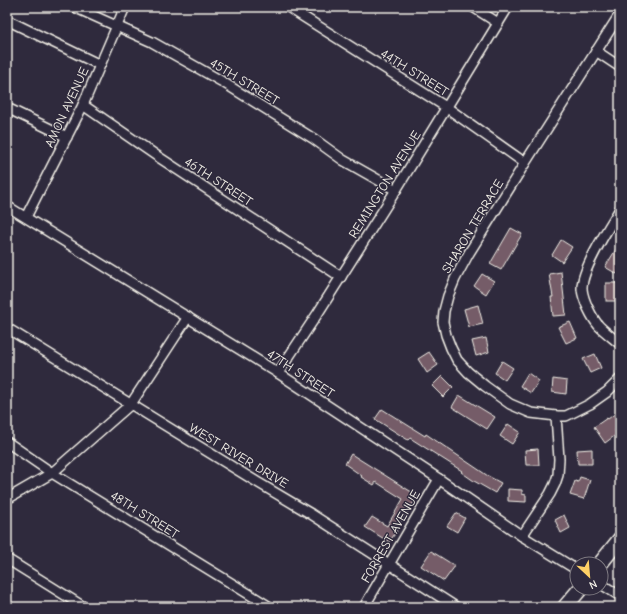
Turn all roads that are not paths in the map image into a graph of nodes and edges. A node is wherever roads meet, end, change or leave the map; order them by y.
1 (74, 7) edge
2 (125, 7) edge
3 (288, 7) edge
4 (473, 7) edge
5 (508, 7) edge
6 (620, 14) edge
7 (7, 20) edge
8 (498, 23) junction
9 (117, 26) junction
10 (596, 51) junction
11 (100, 65) junction
12 (620, 67) edge
13 (83, 105) junction
14 (446, 107) junction
15 (7, 108) edge
16 (67, 136) junction
17 (525, 162) junction
18 (396, 190) junction
19 (7, 206) edge
20 (620, 209) edge
21 (26, 217) junction
22 (341, 277) junction
23 (188, 317) junction
24 (7, 328) edge
25 (620, 344) edge
26 (278, 373) junction
27 (620, 379) edge
28 (131, 404) junction
29 (556, 416) junction
30 (7, 442) edge
31 (52, 473) junction
32 (439, 478) junction
33 (7, 499) edge
34 (522, 536) junction
35 (620, 539) edge
36 (606, 556) edge
37 (7, 559) edge
38 (389, 564) junction
39 (569, 565) edge
40 (609, 589) edge
41 (574, 596) edge
42 (620, 596) edge
43 (84, 607) edge
44 (270, 607) edge
45 (364, 607) edge
46 (456, 607) edge
47 (565, 607) edge

1 - 9 street, 45TH STREET
2 - 9 street, AMON AVENUE
3 - 14 street, 44TH STREET
4 - 8 street
5 - 8 street, REMINGTON AVENUE
6 - 10 street, SHARON TERRACE
7 - 11 street
8 - 14 street, REMINGTON AVENUE
9 - 11 street, AMON AVENUE
9 - 18 street, 45TH STREET
10 - 12 street
10 - 17 street, SHARON TERRACE
11 - 13 street, AMON AVENUE
13 - 16 street, AMON AVENUE
13 - 22 street, 46TH STREET
14 - 17 street, 44TH STREET
14 - 18 street, REMINGTON AVENUE
15 - 16 street
16 - 21 street, AMON AVENUE
17 - 29 street, SHARON TERRACE
18 - 22 street, REMINGTON AVENUE
19 - 21 street, 47TH STREET
20 - 25 street
21 - 23 street, 47TH STREET
22 - 26 street, REMINGTON AVENUE
23 - 26 street, 47TH STREET
23 - 28 street
24 - 28 street, WEST RIVER DRIVE
26 - 32 street, 47TH STREET
27 - 29 street
28 - 31 street
28 - 38 street, WEST RIVER DRIVE
29 - 34 street
30 - 31 street, 48TH STREET
31 - 33 street
31 - 44 street, 48TH STREET
32 - 34 street, 47TH STREET
32 - 38 street, FORREST AVENUE
34 - 39 street, 47TH STREET
35 - 36 main road
37 - 43 street
38 - 45 street, FORREST AVENUE
38 - 46 street, WEST RIVER DRIVE
40 - 42 street
41 - 47 main road

